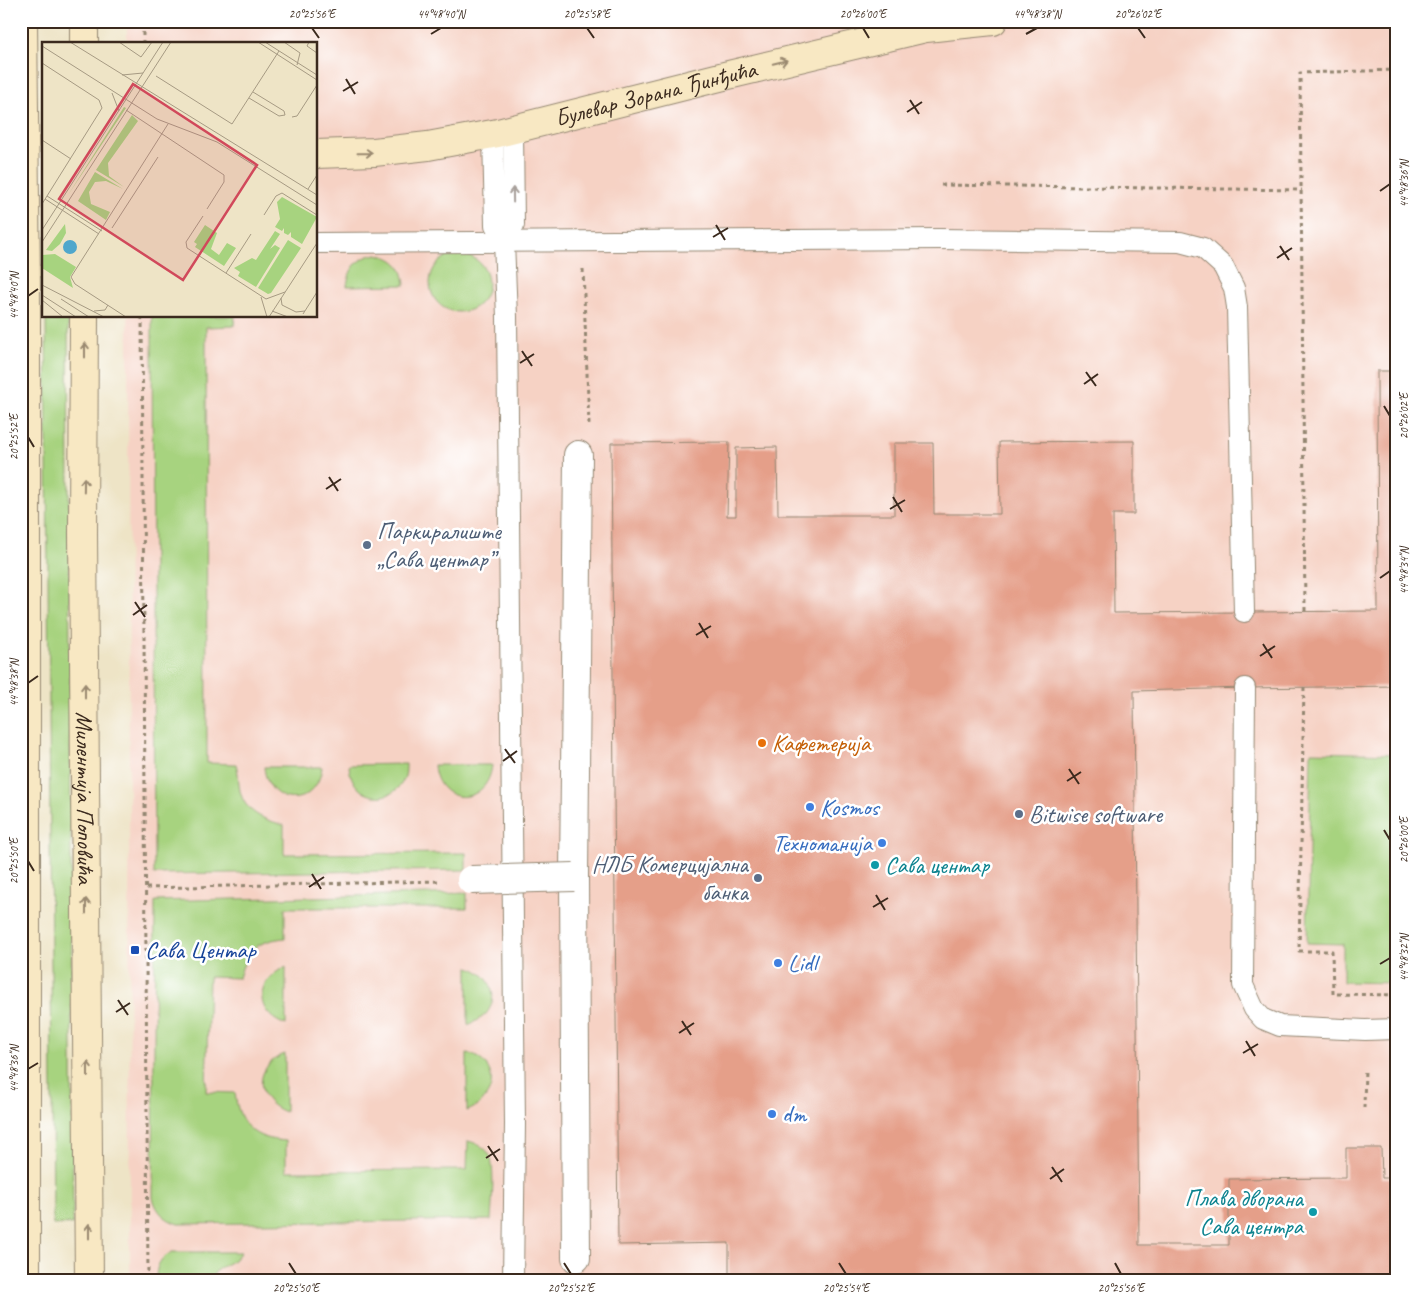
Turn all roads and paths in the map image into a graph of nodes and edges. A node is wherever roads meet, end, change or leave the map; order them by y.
1 (23, 21) edge
2 (84, 21) edge
3 (143, 21) edge
4 (993, 21) edge
5 (84, 42) edge
6 (143, 42) edge
7 (1397, 70) edge
8 (503, 132) junction
9 (30, 154) edge
10 (318, 154) edge
11 (941, 185) dead end
12 (1302, 190) junction
13 (504, 241) junction
14 (582, 241) junction
15 (318, 243) edge
16 (23, 287) edge
17 (84, 318) edge
18 (142, 318) edge
19 (590, 427) dead end
20 (578, 455) dead end
21 (1306, 611) dead end
22 (1244, 612) dead end
23 (1304, 687) dead end
24 (1245, 688) dead end
25 (574, 877) junction
26 (471, 880) dead end
27 (442, 881) dead end
28 (146, 888) junction
29 (1397, 994) edge
30 (1397, 1029) edge
31 (1365, 1068) dead end
32 (1364, 1108) dead end
33 (576, 1258) dead end
34 (26, 1280) edge
35 (89, 1280) edge
36 (148, 1280) edge
37 (513, 1280) edge

1 - 9 street
2 - 5 street
3 - 6 path
8 -> 4 street, Булевар Зорана Ђинђића
7 - 12 path
10 -> 8 street, Булевар Зорана Ђинђића
8 - 13 lane
9 - 16 street
11 - 12 path
12 - 21 path
13 - 14 lane
13 - 15 lane
13 - 37 lane
14 - 19 path
14 - 22 lane
16 - 34 street
35 -> 17 street, Милентија Поповића
18 - 28 path
20 - 25 street
23 - 29 path
24 - 30 lane
25 - 26 street, bridge
25 - 33 street
27 - 28 path
28 - 36 path
31 - 32 path

